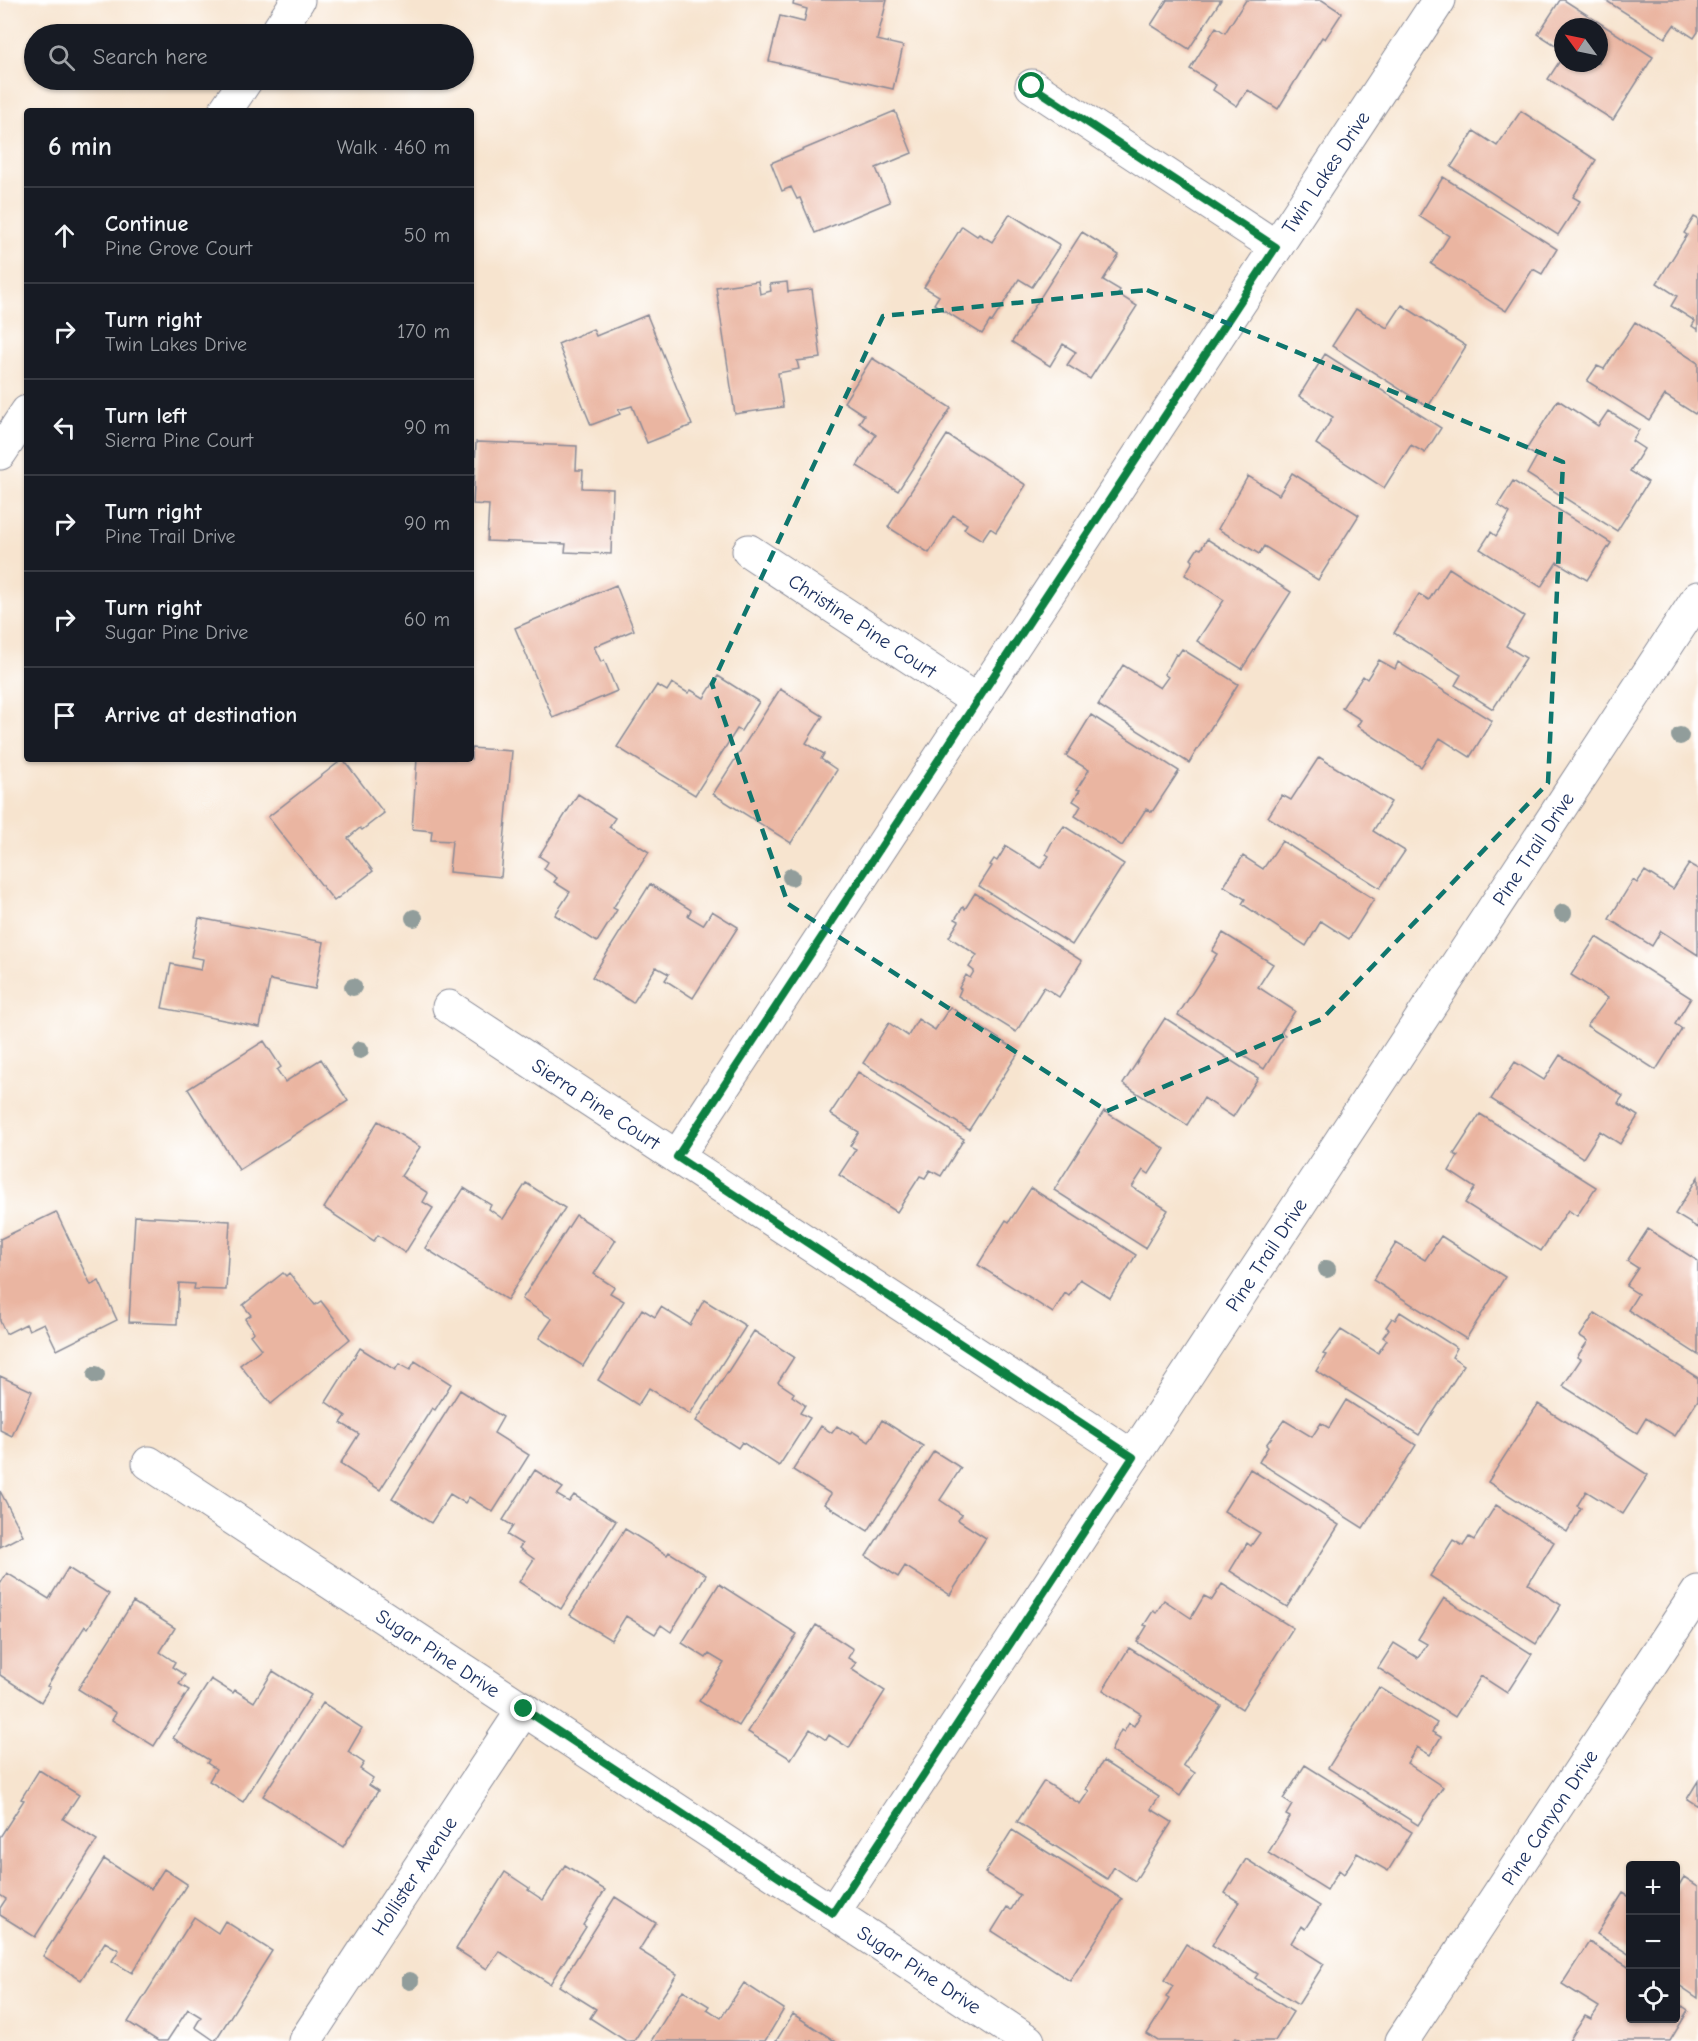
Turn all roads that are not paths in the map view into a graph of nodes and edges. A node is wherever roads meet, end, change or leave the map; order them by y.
1 (298, 0) edge
2 (1439, 0) edge
3 (282, 24) edge
4 (1032, 86) dead end
5 (239, 90) edge
6 (227, 108) edge
7 (1276, 247) junction
8 (24, 417) edge
9 (0, 453) edge
10 (749, 551) dead end
11 (1698, 598) edge
12 (977, 701) junction
13 (449, 1007) dead end
14 (677, 1157) junction
15 (1133, 1457) junction
16 (149, 1463) dead end
17 (1698, 1592) edge
18 (524, 1709) junction
19 (833, 1913) junction
20 (305, 2041) edge
21 (1028, 2041) edge
22 (1402, 2041) edge

1 - 3 street
2 - 7 street, Twin Lakes Drive
4 - 7 street
5 - 6 street
7 - 12 street, Twin Lakes Drive
8 - 9 street
10 - 12 street, Christine Pine Court
11 - 15 street, Pine Trail Drive
12 - 14 street, Twin Lakes Drive
13 - 14 street, Sierra Pine Court
14 - 15 street, Sierra Pine Court
15 - 19 street, Pine Trail Drive
16 - 18 street, Sugar Pine Drive
17 - 22 street, Pine Canyon Drive
18 - 19 street, Sugar Pine Drive
18 - 20 street, Hollister Avenue
19 - 21 street, Sugar Pine Drive

